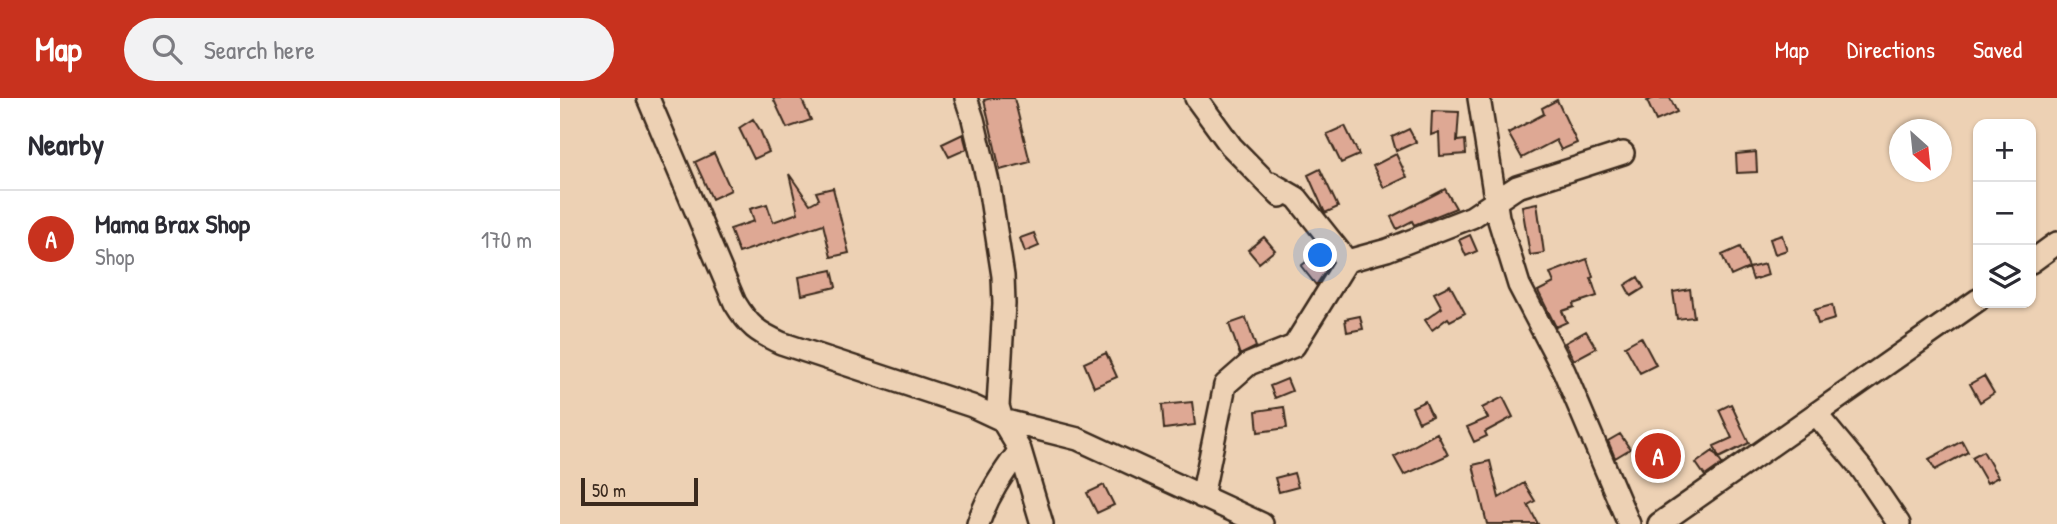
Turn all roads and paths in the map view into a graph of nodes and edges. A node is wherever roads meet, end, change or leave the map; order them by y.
1 (648, 98) edge
2 (966, 98) edge
3 (1196, 98) edge
4 (1479, 98) edge
5 (1623, 153) dead end
6 (1260, 177) junction
7 (1280, 196) dead end
8 (1497, 201) junction
9 (2057, 243) edge
10 (2036, 258) edge
11 (1347, 261) junction
12 (1973, 304) edge
13 (1816, 414) junction
14 (1002, 420) junction
15 (1020, 450) junction
16 (1202, 497) junction
17 (978, 524) edge
18 (1042, 524) edge
19 (1262, 524) edge
20 (1629, 524) edge
21 (1659, 524) edge
22 (1899, 524) edge

1 - 14 street
2 - 14 street
3 - 6 street
4 - 8 street
5 - 8 street
6 - 7 street
6 - 11 street
8 - 11 street
8 - 20 street
9 - 10 street
11 - 16 street
12 - 13 street
13 - 21 street
13 - 22 street
14 - 15 street
14 - 16 street
15 - 17 street
15 - 18 street
16 - 19 street

